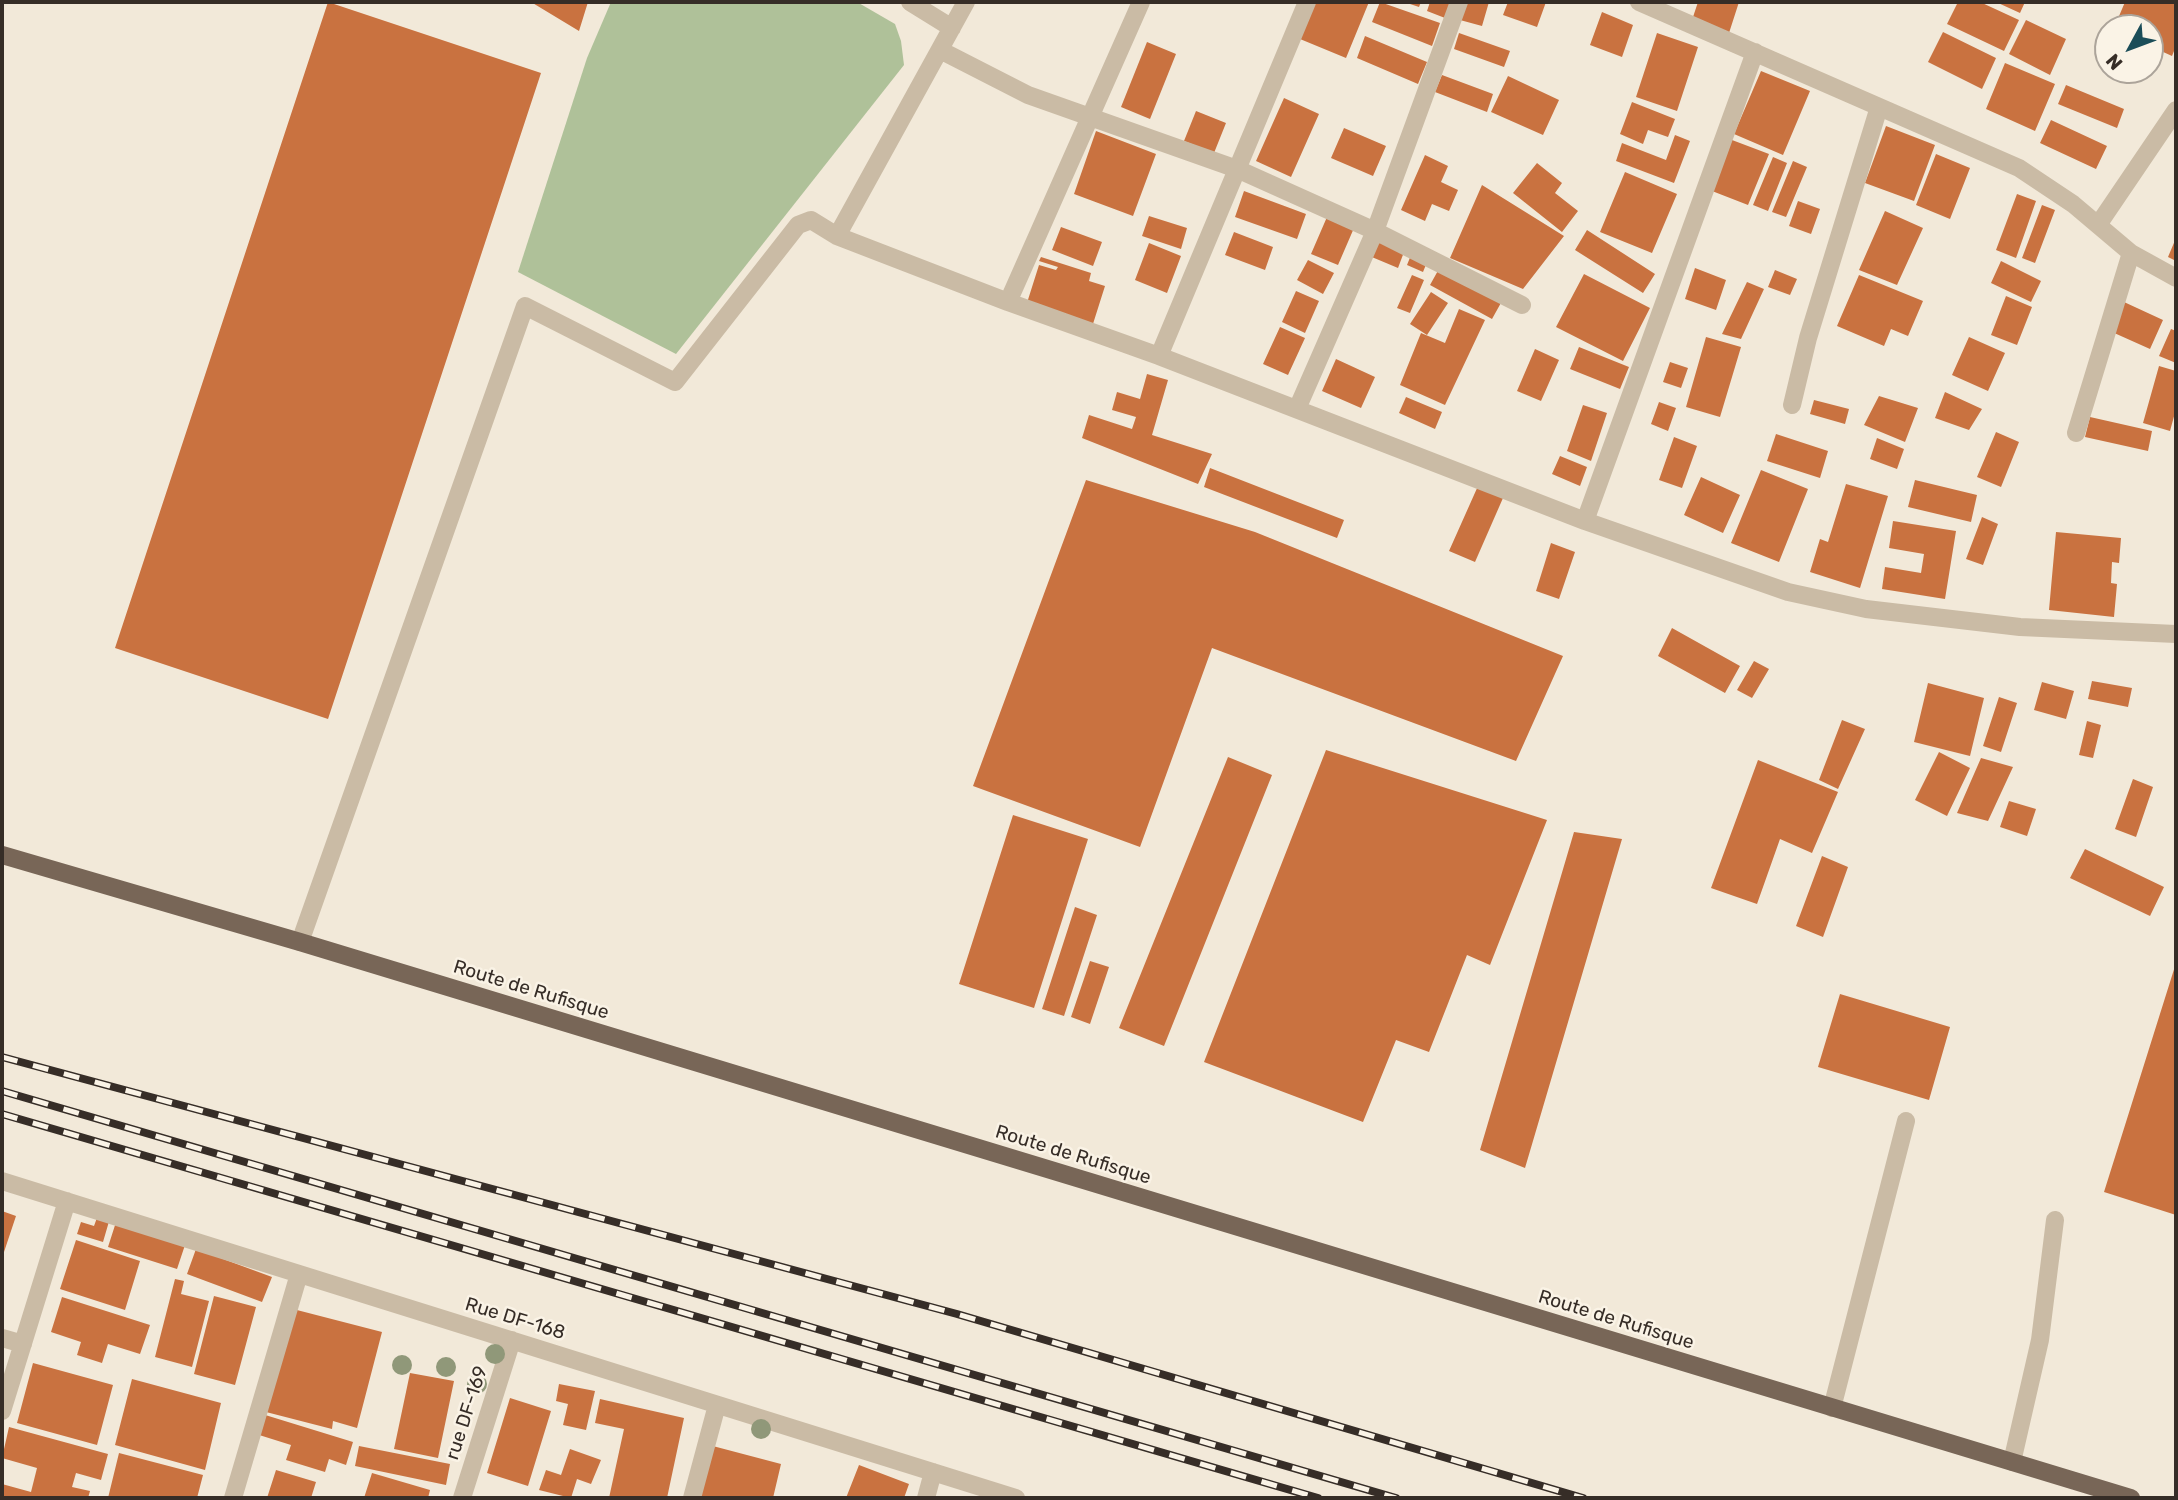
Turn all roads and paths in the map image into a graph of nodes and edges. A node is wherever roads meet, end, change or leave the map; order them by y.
1 (910, 2) edge
2 (966, 2) edge
3 (1141, 2) edge
4 (1307, 2) edge
5 (1459, 2) edge
6 (1639, 2) edge
7 (1675, 8) edge
8 (952, 29) junction
9 (940, 50) junction
10 (1755, 52) junction
11 (1880, 107) junction
12 (2176, 110) edge
13 (1091, 115) junction
14 (1237, 169) junction
15 (2098, 225) junction
16 (1376, 231) junction
17 (837, 236) junction
18 (2131, 253) junction
19 (2176, 278) edge
20 (1008, 302) junction
21 (1522, 305) dead end
22 (1159, 356) junction
23 (1792, 405) dead end
24 (1297, 409) junction
25 (2076, 433) dead end
26 (1585, 521) junction
27 (2176, 634) edge
28 (2, 855) edge
29 (300, 942) junction
30 (1906, 1121) dead end
31 (2, 1181) edge
32 (67, 1201) junction
33 (2055, 1220) dead end
34 (299, 1274) junction
35 (2, 1338) edge
36 (512, 1340) junction
37 (23, 1344) junction
38 (717, 1405) junction
39 (1832, 1408) junction
40 (2, 1411) edge
41 (2012, 1462) junction
42 (933, 1472) junction
43 (233, 1498) edge
44 (462, 1498) edge
45 (692, 1498) edge
46 (926, 1498) edge
47 (1016, 1498) edge
48 (2132, 1498) edge

1 - 8 street
2 - 8 street
3 - 13 street
4 - 14 street
5 - 16 street
6 - 7 street
7 - 10 street
8 - 9 street
9 - 13 street
9 - 17 street
10 - 11 street
10 - 26 street
11 - 15 street
11 - 23 street
12 - 15 street
13 - 14 street
13 - 20 street
14 - 16 street
14 - 22 street
15 - 18 street
16 - 21 street
16 - 24 street
17 - 20 street
17 - 29 street
18 - 19 street
18 - 25 street
20 - 22 street
22 - 24 street
24 - 26 street
26 - 27 street
28 - 29 main road, Route de Rufisque
29 - 39 main road, Route de Rufisque
30 - 39 street
31 - 32 street, Rue DF-168
32 - 34 street, Rue DF-168
32 - 37 street
33 - 41 street
34 - 36 street, Rue DF-168
34 - 43 street
35 - 37 street
36 - 38 street, Rue DF-168
36 - 44 street, rue DF-169
37 - 40 street
38 - 42 street, Rue DF-168
38 - 45 street
39 - 41 main road, Route de Rufisque
41 - 48 main road, Route de Rufisque
42 - 46 street
42 - 47 street, Rue DF-168

